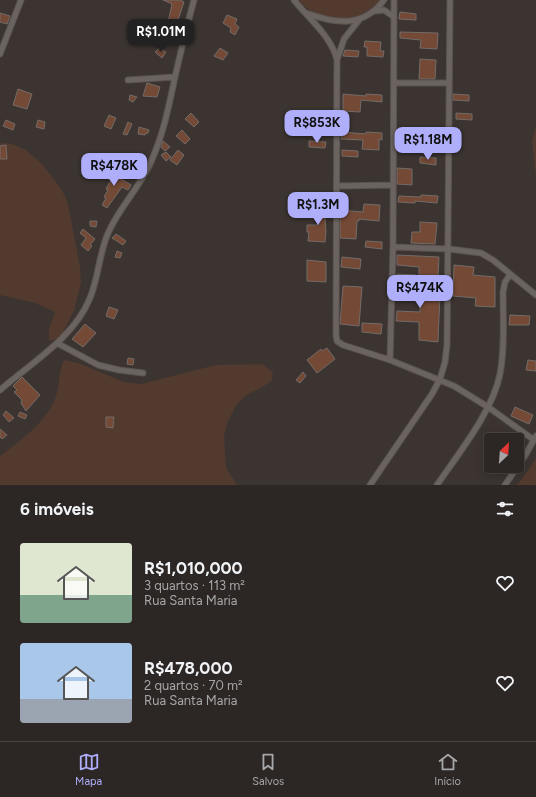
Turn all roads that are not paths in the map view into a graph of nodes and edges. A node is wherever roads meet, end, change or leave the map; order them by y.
1 (21, 0) edge
2 (194, 0) edge
3 (294, 0) edge
4 (384, 0) edge
5 (394, 0) edge
6 (450, 0) edge
7 (374, 11) junction
8 (306, 13) junction
9 (394, 17) junction
10 (359, 19) junction
11 (0, 54) edge
12 (337, 60) junction
13 (175, 77) junction
14 (128, 80) dead end
15 (394, 83) junction
16 (449, 83) junction
17 (392, 185) junction
18 (337, 186) junction
19 (393, 247) junction
20 (448, 250) junction
21 (510, 274) junction
22 (536, 295) edge
23 (57, 343) junction
24 (390, 360) junction
25 (143, 373) dead end
26 (440, 379) junction
27 (0, 390) edge
28 (488, 407) junction
29 (535, 438) edge
30 (370, 485) edge
31 (437, 485) edge
32 (505, 485) edge

1 - 11 street
2 - 13 street
3 - 8 street
4 - 7 street
5 - 9 street
6 - 16 street
7 - 9 street
7 - 10 street
8 - 10 street
8 - 12 street
9 - 15 street
10 - 12 street
12 - 18 street
13 - 14 street
13 - 23 street
15 - 16 street
15 - 17 street
16 - 20 street
17 - 18 street
17 - 19 street
18 - 24 street
19 - 20 street
19 - 24 street
20 - 21 street
20 - 26 street
21 - 22 street
21 - 28 street
23 - 25 street
23 - 27 street
24 - 26 street
26 - 28 street
26 - 30 street
28 - 29 street
28 - 31 street
29 - 32 street

